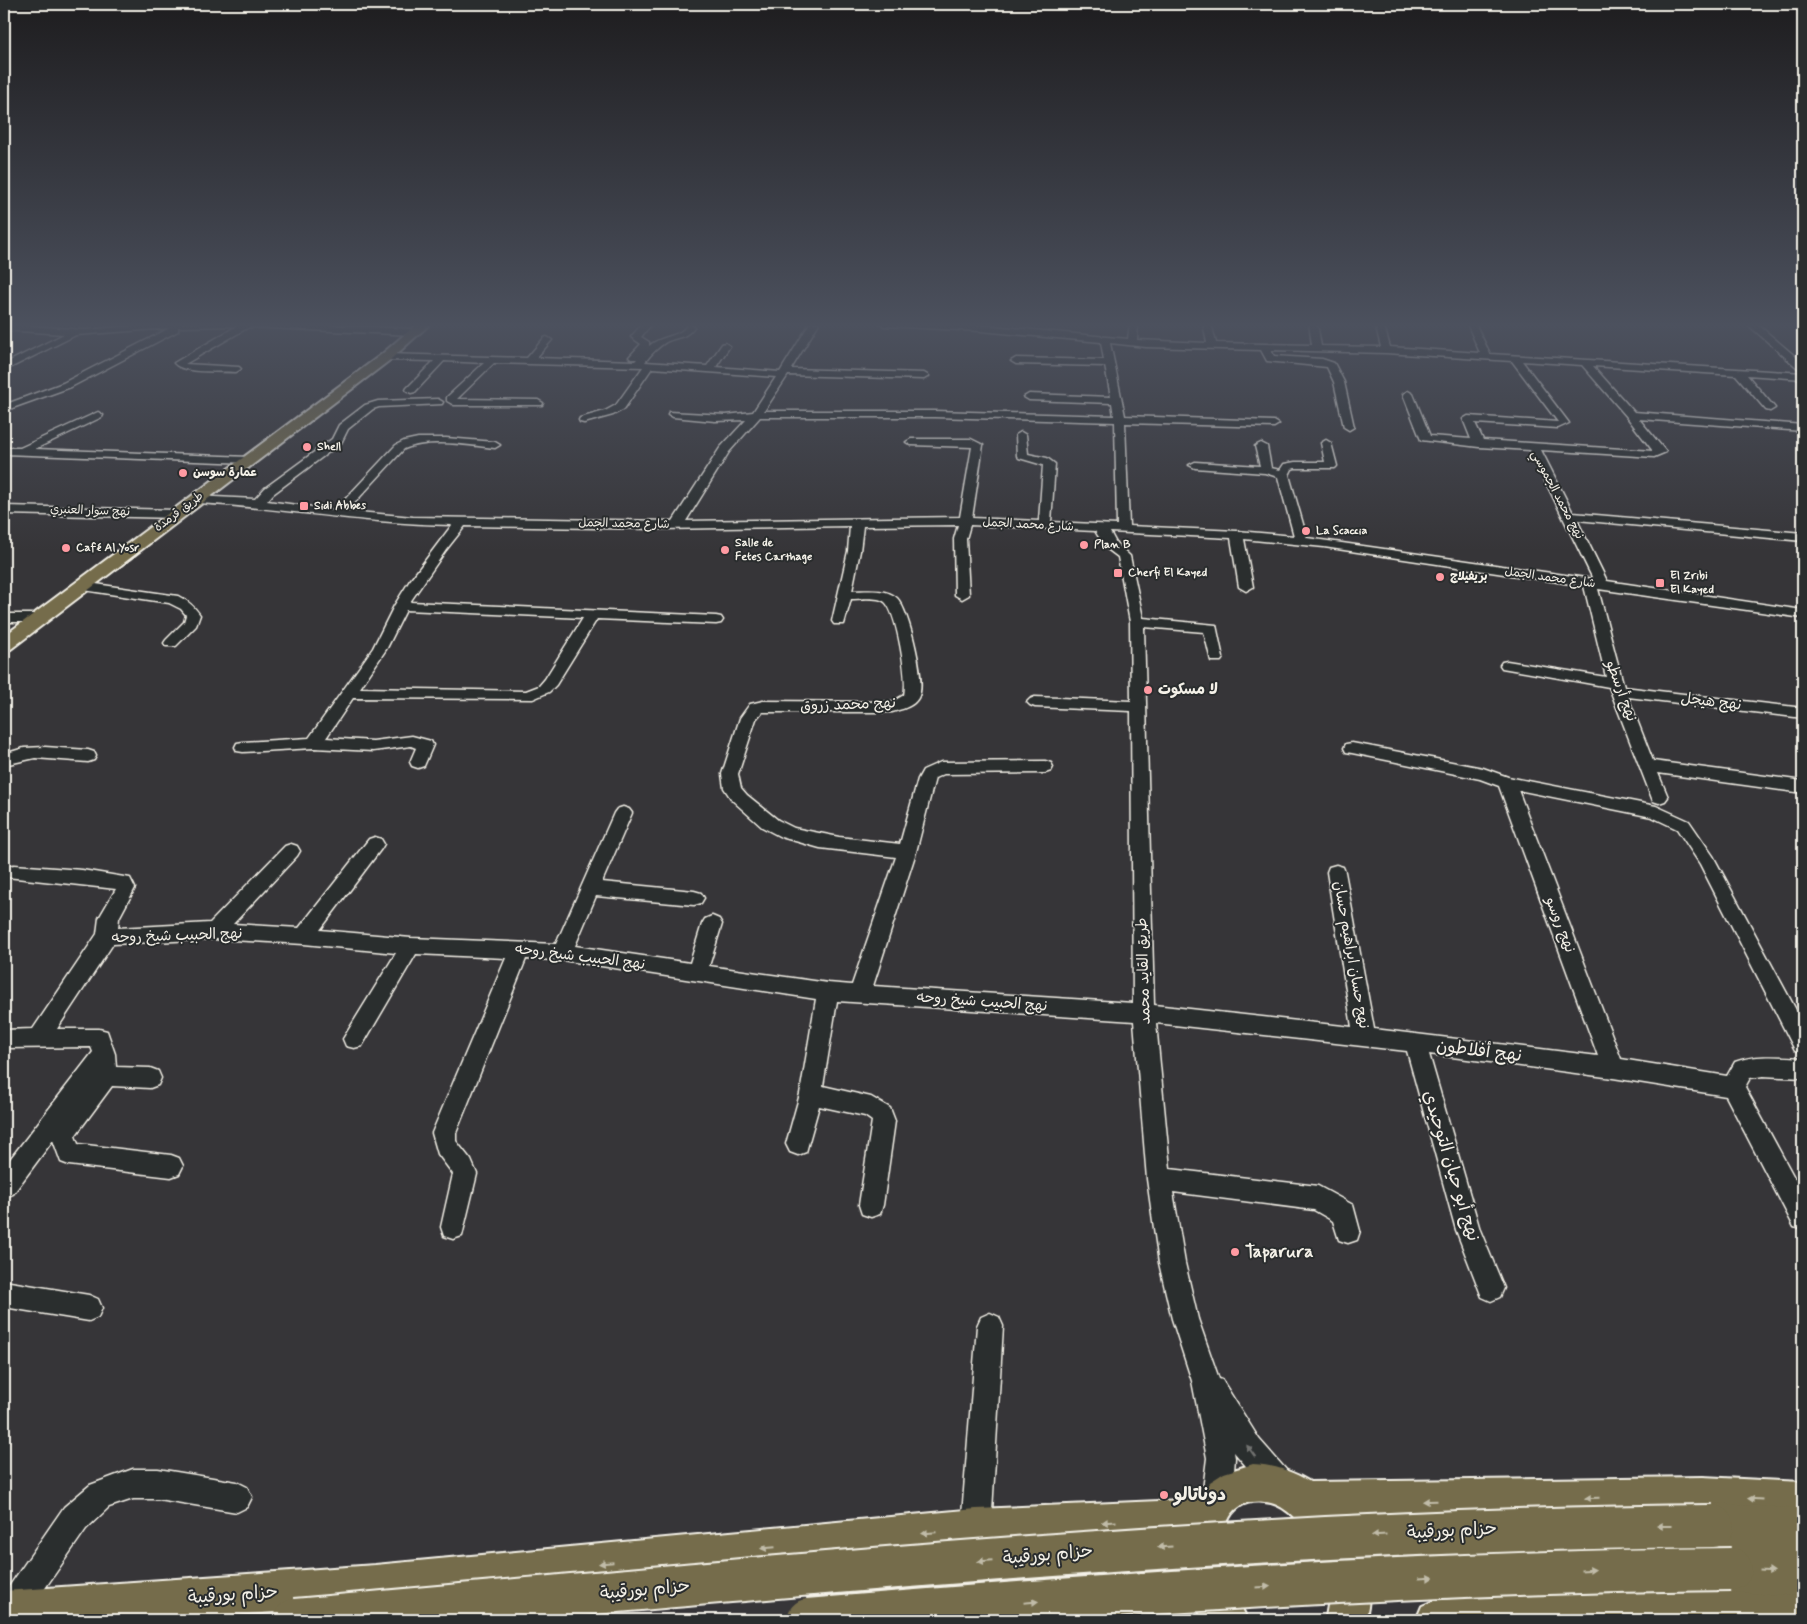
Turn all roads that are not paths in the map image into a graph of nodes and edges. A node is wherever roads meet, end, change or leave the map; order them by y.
1 (29, 399) edge
2 (330, 399) edge
3 (451, 399) edge
4 (626, 399) edge
5 (767, 399) edge
6 (1064, 399) edge
7 (1343, 399) edge
8 (1410, 399) edge
9 (1546, 399) edge
10 (1617, 399) edge
11 (1762, 399) edge
12 (1116, 400) joint
13 (438, 402) dead end
14 (538, 403) dead end
15 (4, 408) edge
16 (1770, 408) dead end
17 (98, 414) dead end
18 (673, 414) dead end
19 (757, 414) junction
20 (1631, 415) junction
21 (584, 420) dead end
22 (1120, 420) junction
23 (1274, 424) dead end
24 (1349, 427) dead end
25 (1803, 428) edge
26 (1021, 435) dead end
27 (911, 442) dead end
28 (1326, 442) dead end
29 (1479, 444) junction
30 (495, 445) dead end
31 (1261, 446) dead end
32 (1534, 447) junction
33 (4, 451) edge
34 (21, 452) junction
35 (249, 460) junction
36 (1195, 465) dead end
37 (1266, 470) junction
38 (1283, 475) junction
39 (204, 494) junction
40 (254, 503) junction
41 (691, 504) junction
42 (4, 510) edge
43 (177, 514) junction
44 (338, 514) junction
45 (1569, 516) junction
46 (462, 521) junction
47 (856, 521) junction
48 (964, 521) junction
49 (682, 524) junction
50 (712, 524) junction
51 (659, 525) junction
52 (1045, 526) junction
53 (1099, 528) junction
54 (1123, 529) junction
55 (1237, 535) junction
56 (1803, 537) edge
57 (1302, 541) junction
58 (1132, 543) junction
59 (1596, 585) junction
60 (82, 586) junction
61 (1246, 587) dead end
62 (846, 595) junction
63 (962, 596) dead end
64 (401, 606) junction
65 (1803, 614) edge
66 (592, 615) junction
67 (4, 618) edge
68 (40, 618) junction
69 (716, 620) dead end
70 (839, 620) dead end
71 (1137, 622) junction
72 (172, 643) dead end
73 (4, 645) edge
74 (1216, 658) dead end
75 (1507, 665) dead end
76 (1617, 687) junction
77 (351, 692) junction
78 (1035, 702) dead end
79 (1139, 706) junction
80 (1803, 712) edge
81 (314, 743) junction
82 (243, 747) dead end
83 (1352, 748) dead end
84 (88, 756) dead end
85 (4, 760) edge
86 (418, 762) dead end
87 (1648, 766) junction
88 (1045, 767) dead end
89 (1506, 782) junction
90 (1803, 787) edge
91 (1659, 797) dead end
92 (623, 813) dead end
93 (375, 844) dead end
94 (291, 851) dead end
95 (907, 852) junction
96 (14, 872) dead end
97 (1336, 872) dead end
98 (589, 888) junction
99 (694, 898) dead end
100 (712, 924) dead end
101 (215, 931) junction
102 (107, 936) junction
103 (304, 936) junction
104 (411, 946) junction
105 (519, 950) junction
106 (562, 952) junction
107 (697, 972) junction
108 (828, 992) junction
109 (860, 994) junction
110 (1144, 1013) junction
111 (38, 1038) junction
112 (1365, 1038) junction
113 (4, 1039) edge
114 (354, 1039) dead end
115 (1803, 1042) edge
116 (1415, 1043) junction
117 (105, 1065) junction
118 (1613, 1068) junction
119 (1803, 1068) edge
120 (150, 1078) dead end
121 (1733, 1087) junction
122 (811, 1094) junction
123 (798, 1144) dead end
124 (171, 1166) dead end
125 (1159, 1179) junction
126 (4, 1186) edge
127 (871, 1205) dead end
128 (1803, 1218) edge
129 (453, 1227) dead end
130 (1348, 1231) dead end
131 (1491, 1288) dead end
132 (4, 1294) edge
133 (88, 1308) dead end
134 (990, 1326) dead end
135 (1206, 1381) junction
136 (1295, 1494) junction
137 (237, 1497) dead end
138 (1803, 1502) edge
139 (1213, 1507) junction
140 (976, 1528) junction
141 (1803, 1532) edge
142 (1803, 1573) edge
143 (370, 1603) edge
144 (7, 1611) edge
145 (1803, 1612) edge
146 (295, 1620) edge
147 (808, 1620) edge
148 (1227, 1620) edge
149 (1345, 1620) edge
150 (1436, 1620) edge

1 - 15 street
2 - 35 main road, طريق قرمدة
3 - 14 street
4 - 21 street
5 - 19 street
6 - 12 street
7 - 24 street
8 - 29 street, نهج محمد الجموسي
9 - 29 street
10 - 20 street
11 - 16 street
12 - 22 street
13 - 40 street
17 - 34 street
18 - 19 street
19 - 22 street
19 - 41 street
20 - 25 street
20 - 32 street
22 - 23 street
22 - 54 street
26 - 52 street
27 - 48 street
28 - 38 street
29 - 32 street, نهج محمد الجموسي
30 - 44 street
31 - 37 street
32 - 45 street, نهج محمد الجموسي
33 - 34 street
34 - 35 street
35 - 39 main road, طريق قرمدة
36 - 37 street
37 - 38 street
38 - 57 street
39 - 40 street, شارع محمد الجمل
39 - 43 main road, طريق قرمدة
40 - 44 street, شارع محمد الجمل
41 - 49 street
41 - 50 street
41 - 51 street
42 - 43 street, نهج سوار العنبري
43 - 60 main road, طريق قرمدة
44 - 46 street, شارع محمد الجمل
45 - 56 street
45 - 59 street, نهج محمد الجموسي
46 - 51 street, شارع محمد الجمل
46 - 64 street
47 - 48 street, شارع محمد الجمل
47 - 50 street, شارع محمد الجمل
47 - 62 street
48 - 52 street, شارع محمد الجمل
48 - 63 street
49 - 50 street, شارع محمد الجمل
49 - 51 street, شارع محمد الجمل
52 - 53 street, شارع محمد الجمل
53 - 54 street, شارع محمد الجمل
53 - 58 street
54 - 58 street, شارع محمد الجمل
55 - 57 street, شارع محمد الجمل
55 - 58 street, شارع محمد الجمل
55 - 61 street
57 - 59 street, شارع محمد الجمل
58 - 71 street, طريق القايد محمد
59 - 65 street, شارع محمد الجمل
59 - 76 street, نهج أرسطو
60 - 68 main road, طريق قرمدة
60 - 72 street
62 - 70 street
62 - 95 street, نهج محمد زروق
64 - 66 street
64 - 77 street
66 - 69 street
66 - 77 street
67 - 68 street
68 - 73 main road, طريق قرمدة
71 - 74 street
71 - 79 street, طريق القايد محمد
75 - 76 street, نهج هيجل
76 - 80 street, نهج هيجل
76 - 87 street, نهج أرسطو
77 - 81 street
78 - 79 street
79 - 110 street, طريق القايد محمد
81 - 82 street
81 - 86 street
83 - 89 street
84 - 85 street
87 - 90 street
87 - 91 street, نهج أرسطو
88 - 95 street
89 - 115 street
89 - 118 street, نهج روسو
92 - 98 street
93 - 103 street
94 - 101 street
95 - 109 street
96 - 102 street
97 - 112 street, نهج حسان ابراهيم حسان
98 - 99 street
98 - 106 street
100 - 107 street
101 - 102 street, نهج الحبيب شيخ روحه
101 - 103 street, نهج الحبيب شيخ روحه
102 - 111 street, نهج الحبيب شيخ روحه
103 - 104 street, نهج الحبيب شيخ روحه
104 - 105 street, نهج الحبيب شيخ روحه
104 - 114 street
105 - 106 street, نهج الحبيب شيخ روحه
105 - 129 street
106 - 107 street, نهج الحبيب شيخ روحه
107 - 108 street, نهج الحبيب شيخ روحه
108 - 109 street, نهج الحبيب شيخ روحه
108 - 122 street
109 - 110 street, نهج الحبيب شيخ روحه
110 - 112 street, نهج أفلاطون
110 - 125 street, طريق القايد محمد
111 - 113 street
111 - 117 street
112 - 116 street, نهج أفلاطون
116 - 118 street, نهج أفلاطون
116 - 131 street, نهج أبو حيان التوحيدي
117 - 120 street
117 - 124 street
117 - 126 street
118 - 121 street, نهج أفلاطون
119 - 121 street
121 - 128 street
122 - 123 street
122 - 127 street
125 - 130 street
125 - 135 street, طريق القايد محمد
132 - 133 street
134 - 140 street
136 -> 135 street, طريق القايد محمد
135 - 139 street, طريق القايد محمد
138 -> 136 main road
136 - 139 main road
136 - 149 main road
137 - 144 street
139 -> 140 main road, حزام بورقيبة
139 - 148 main road
140 -> 143 main road, حزام بورقيبة
141 -> 146 highway, حزام بورقيبة, bridge
147 -> 142 highway, bridge
143 - 144 main road, حزام بورقيبة
145 - 150 main road

